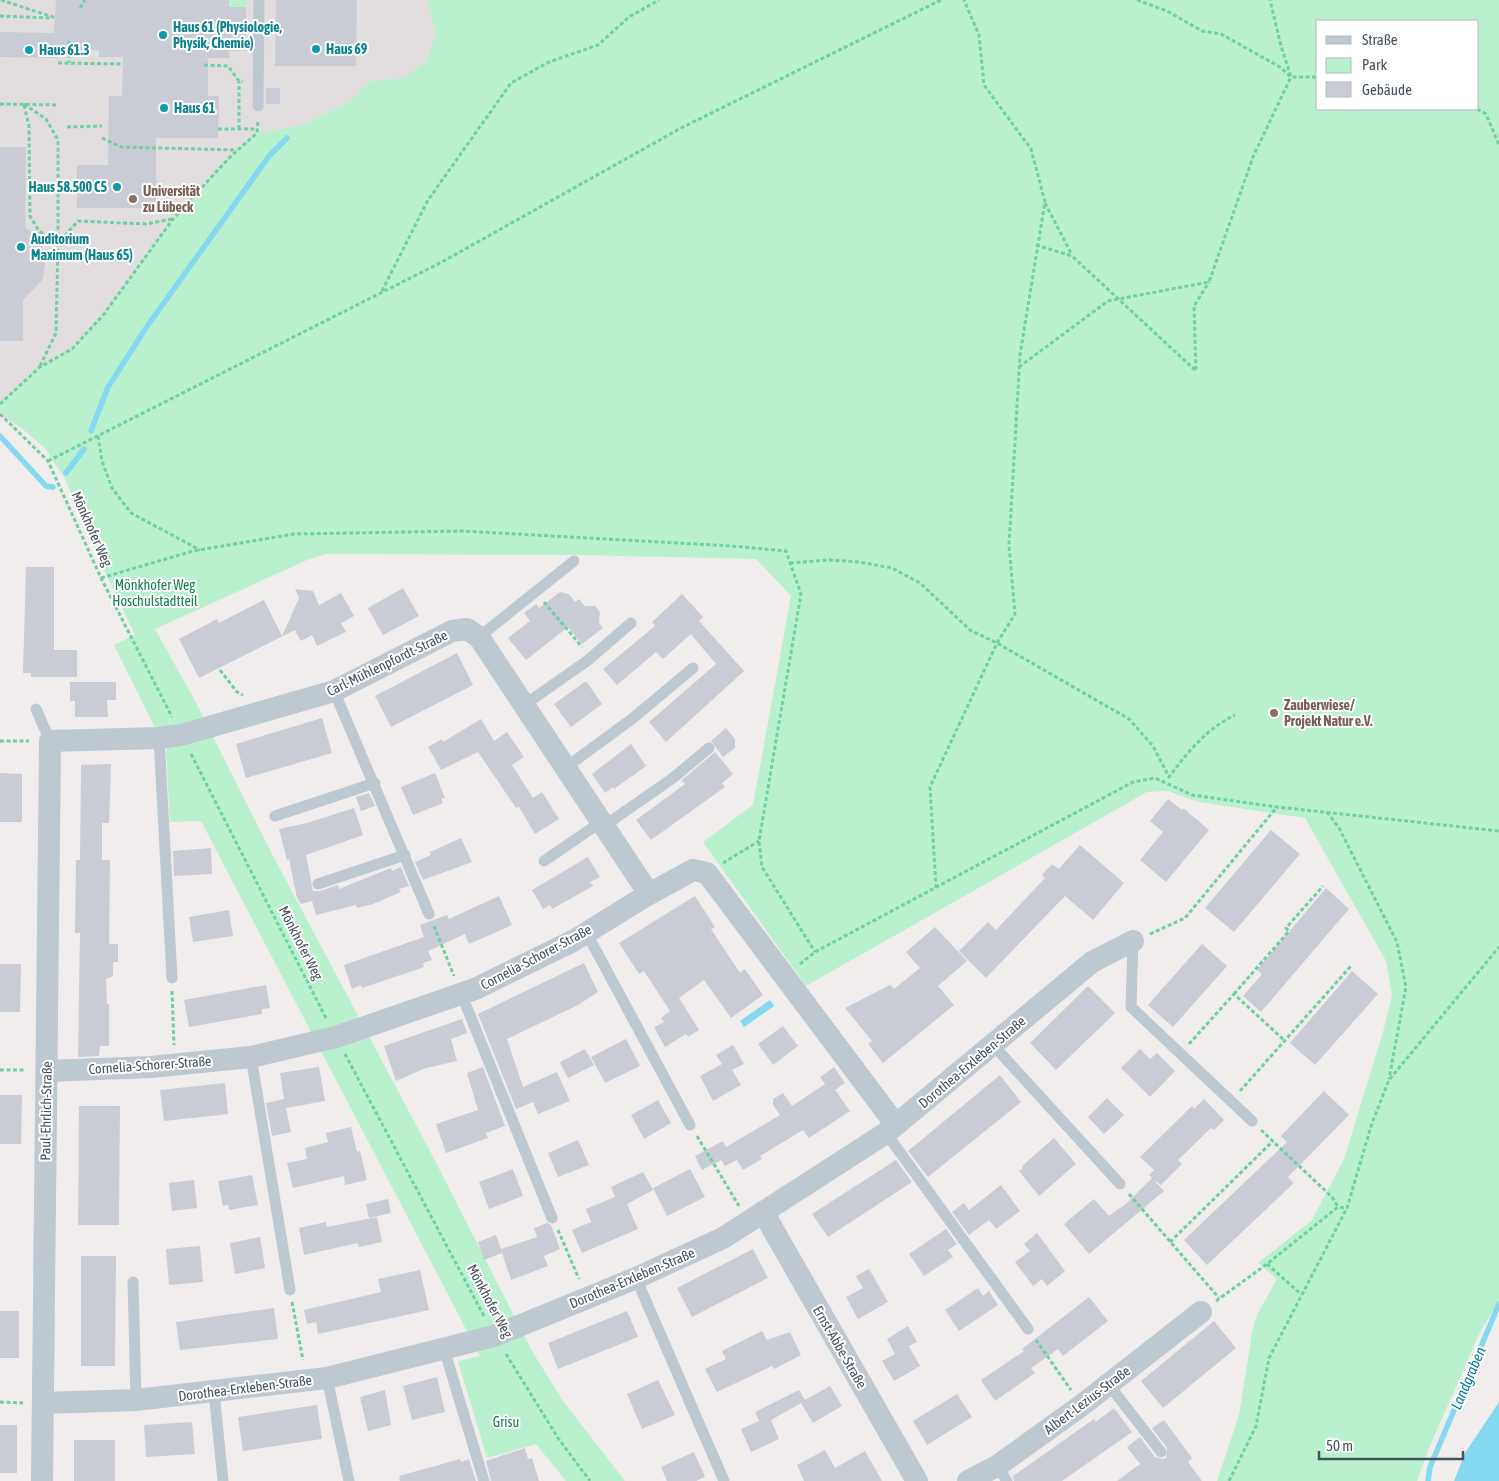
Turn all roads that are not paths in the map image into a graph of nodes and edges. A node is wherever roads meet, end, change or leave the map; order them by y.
1 (259, 0) edge
2 (258, 106) road end
3 (574, 561) dead end
4 (631, 623) dead end
5 (479, 637) junction
6 (693, 668) dead end
7 (334, 691) junction
8 (524, 705) junction
9 (36, 709) dead end
10 (159, 738) junction
11 (50, 741) junction
12 (709, 748) dead end
13 (566, 768) junction
14 (375, 783) junction
15 (275, 816) dead end
16 (603, 824) junction
17 (404, 855) junction
18 (544, 861) dead end
19 (318, 884) dead end
20 (649, 894) junction
21 (429, 914) road end
22 (586, 932) junction
23 (1133, 941) joint
24 (172, 978) road end
25 (461, 993) junction
26 (993, 1045) junction
27 (251, 1057) junction
28 (47, 1071) junction
29 (1252, 1121) road end
30 (690, 1125) road end
31 (891, 1129) junction
32 (1120, 1184) road end
33 (756, 1217) junction
34 (552, 1218) road end
35 (636, 1278) junction
36 (133, 1282) dead end
37 (290, 1290) road end
38 (1201, 1312) road end
39 (1028, 1329) road end
40 (444, 1349) junction
41 (317, 1379) junction
42 (1109, 1385) junction
43 (214, 1392) junction
44 (136, 1400) junction
45 (43, 1403) junction
46 (1162, 1452) dead end
47 (1002, 1474) edge
48 (42, 1481) edge
49 (223, 1481) edge
50 (349, 1481) edge
51 (484, 1481) edge
52 (724, 1481) edge
53 (917, 1481) edge
54 (968, 1481) edge

1 - 2 lane
3 - 5 lane
4 - 8 lane
5 - 7 street, Carl-Mühlenpfordt-Straße
5 - 8 street
6 - 13 lane
7 - 10 street, Carl-Mühlenpfordt-Straße
7 - 14 lane
8 - 13 street
9 - 11 lane
10 - 11 street, Carl-Mühlenpfordt-Straße
10 - 24 lane
11 - 28 street, Paul-Ehrlich-Straße
12 - 16 lane
13 - 16 street
14 - 15 lane
14 - 17 lane
16 - 18 lane
16 - 20 street
17 - 19 lane
17 - 21 lane
20 - 22 street, Cornelia-Schorer-Straße
20 - 31 street, Cornelia-Schorer-Straße
22 - 25 street, Cornelia-Schorer-Straße
22 - 30 lane
23 - 26 street, Dorothea-Erxleben-Straße
23 - 29 lane
25 - 27 street, Cornelia-Schorer-Straße
25 - 34 lane
26 - 31 street, Dorothea-Erxleben-Straße
26 - 32 lane
27 - 28 street, Cornelia-Schorer-Straße
27 - 37 lane
28 - 45 street, Paul-Ehrlich-Straße
31 - 33 street, Dorothea-Erxleben-Straße
31 - 39 lane
33 - 35 street, Dorothea-Erxleben-Straße
33 - 53 street, Ernst-Abbe-Straße
35 - 40 street, Dorothea-Erxleben-Straße
35 - 52 lane
36 - 44 lane
38 - 42 street, Albert-Lezius-Straße
40 - 41 street, Dorothea-Erxleben-Straße
40 - 51 lane
41 - 43 street, Dorothea-Erxleben-Straße
41 - 50 lane
42 - 46 lane
42 - 47 street, Albert-Lezius-Straße
43 - 44 street, Dorothea-Erxleben-Straße
43 - 49 lane
44 - 45 street, Dorothea-Erxleben-Straße
45 - 48 street, Paul-Ehrlich-Straße
47 - 54 street, Albert-Lezius-Straße

